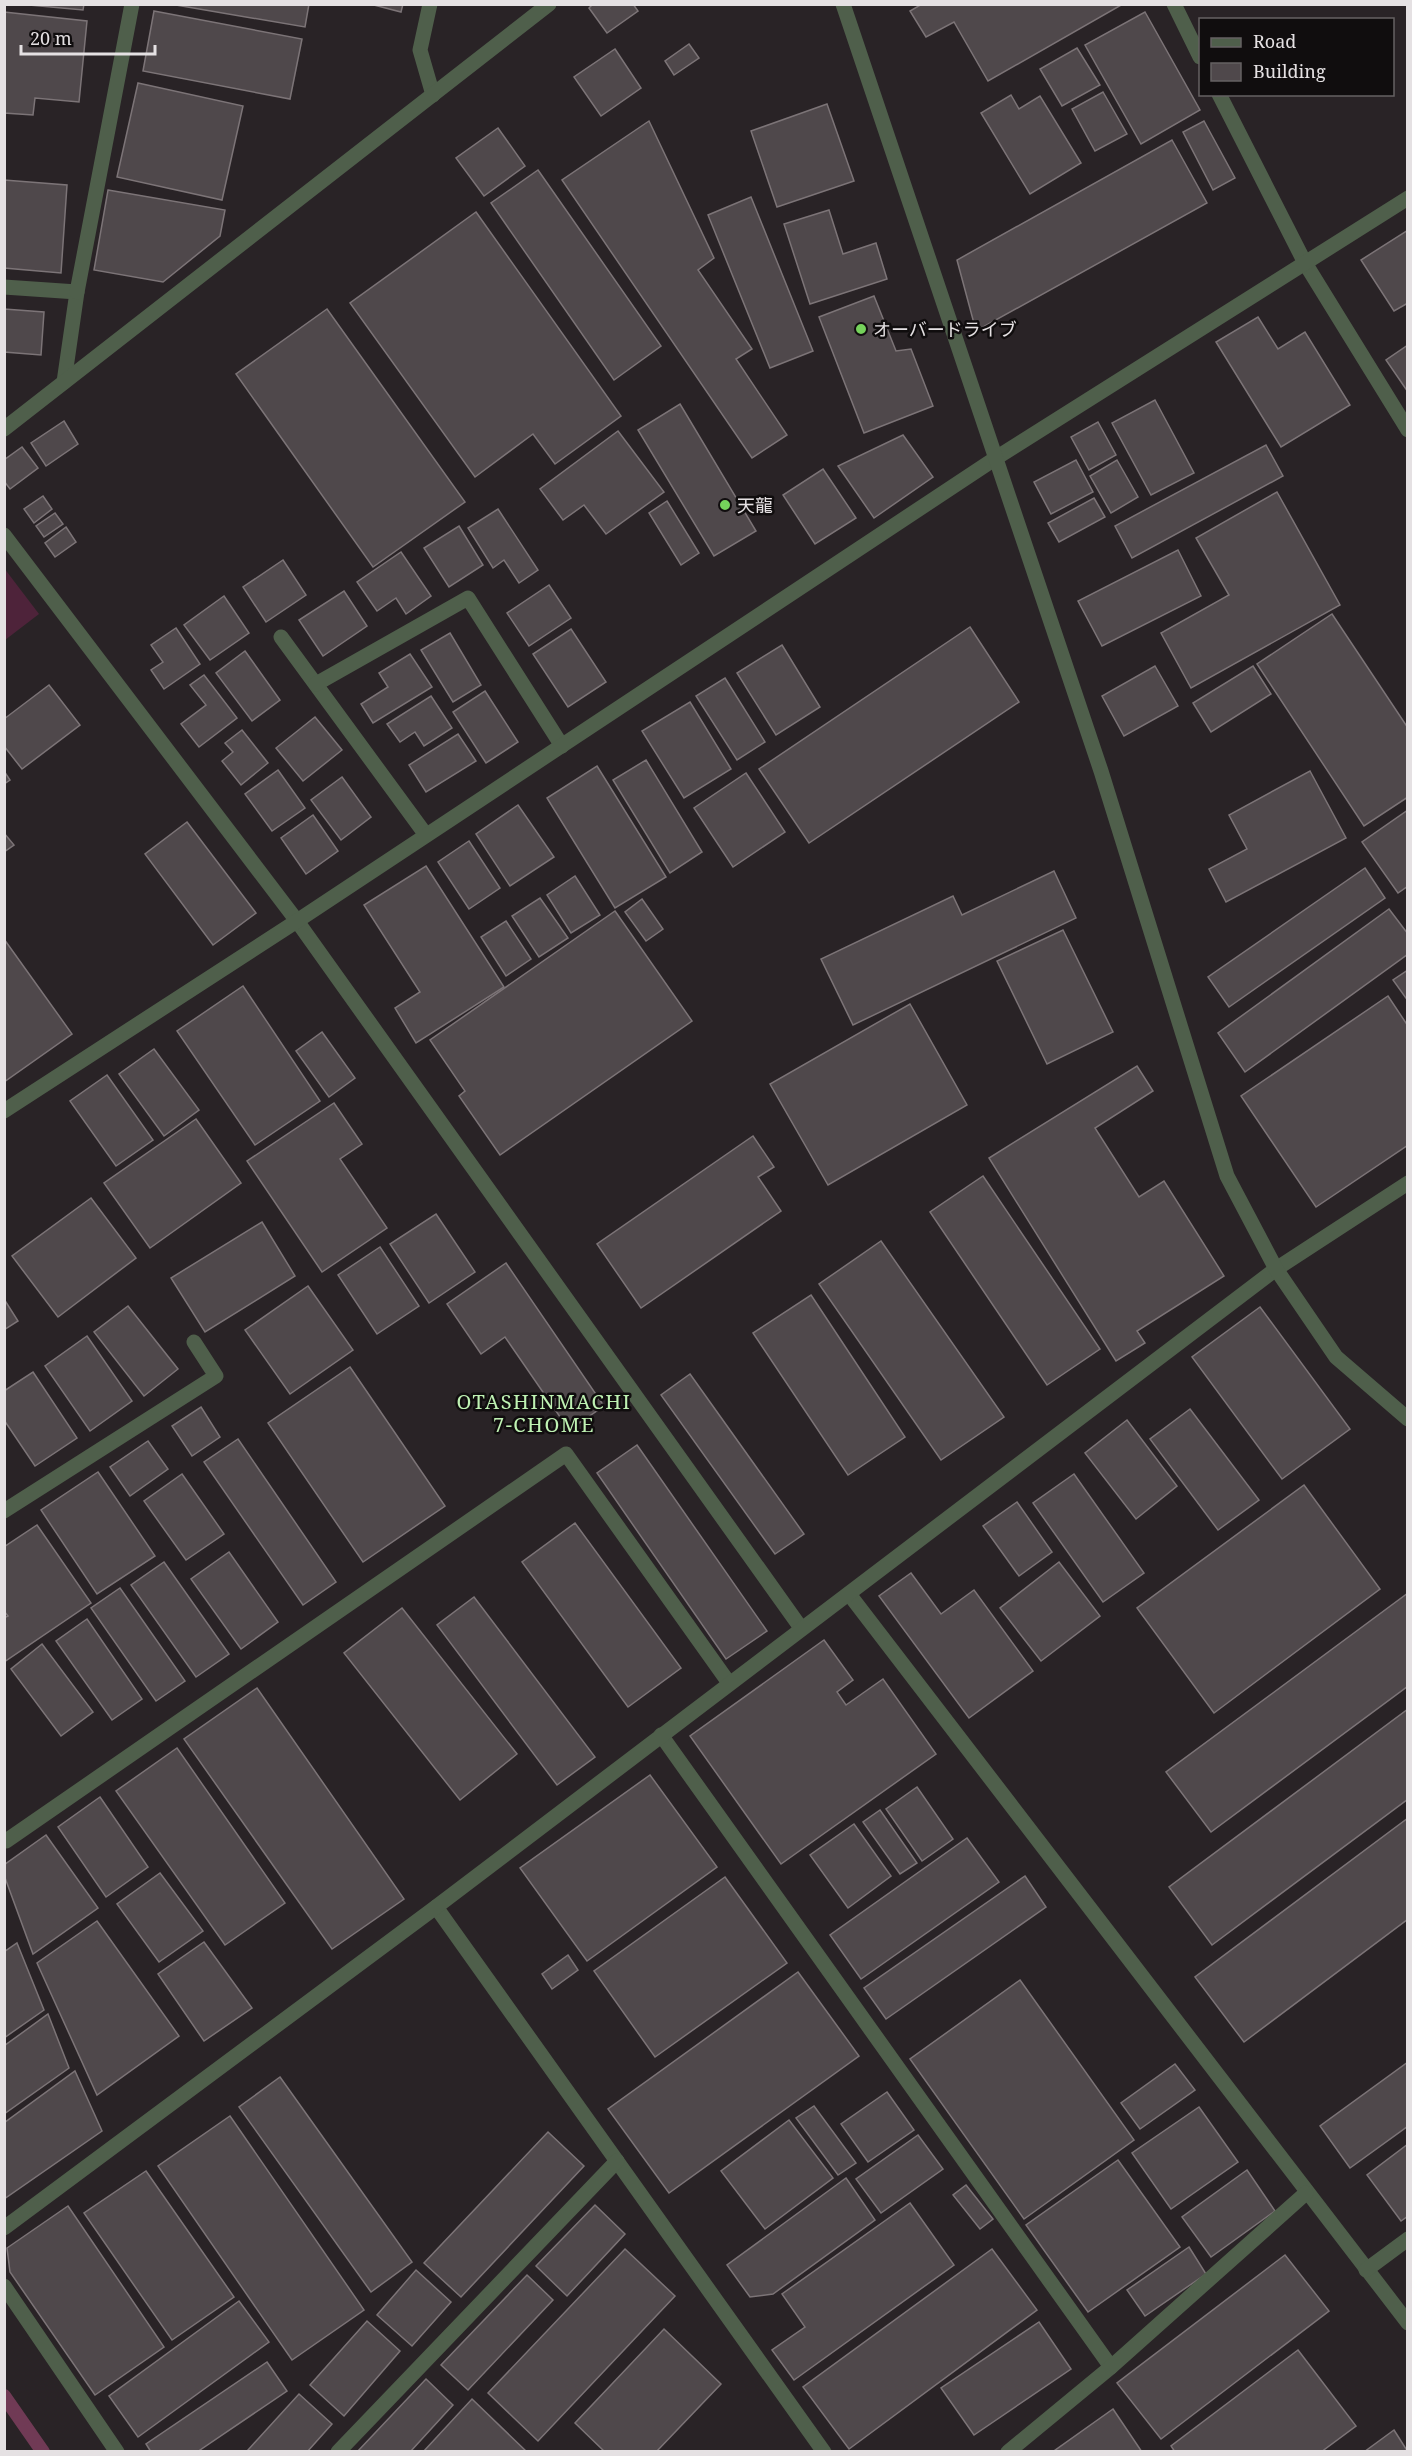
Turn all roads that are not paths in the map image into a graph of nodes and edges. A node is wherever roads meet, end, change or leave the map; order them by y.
1 (132, 4) edge
2 (430, 4) edge
3 (549, 4) edge
4 (843, 4) edge
5 (1174, 4) edge
6 (1199, 55) edge
7 (433, 95) junction
8 (1221, 96) edge
9 (1407, 198) edge
10 (1305, 263) junction
11 (4, 287) edge
12 (77, 292) junction
13 (64, 382) junction
14 (4, 429) edge
15 (1407, 430) edge
16 (996, 458) junction
17 (4, 535) edge
18 (281, 637) dead end
19 (316, 684) junction
20 (562, 746) junction
21 (426, 835) junction
22 (297, 921) junction
23 (4, 1111) edge
24 (1407, 1183) edge
25 (1276, 1269) junction
26 (194, 1342) dead end
27 (1407, 1419) edge
28 (4, 1511) edge
29 (849, 1594) junction
30 (801, 1628) junction
31 (729, 1683) junction
32 (661, 1735) junction
33 (4, 1839) edge
34 (436, 1907) junction
35 (617, 2161) junction
36 (1306, 2193) junction
37 (4, 2228) edge
38 (1407, 2239) edge
39 (1366, 2270) junction
40 (4, 2286) edge
41 (1407, 2323) edge
42 (1111, 2367) junction
43 (117, 2451) edge
44 (338, 2451) edge
45 (824, 2451) edge
46 (1008, 2451) edge

1 - 12 street
2 - 7 street
3 - 7 street
4 - 16 street
5 - 6 street
7 - 13 street
8 - 10 street
9 - 10 street
10 - 15 street
10 - 16 street
11 - 12 street
12 - 13 street
13 - 14 street
16 - 20 street
16 - 25 street
17 - 22 street
18 - 19 street
19 - 20 street
19 - 21 street
20 - 21 street
21 - 22 street
22 - 23 street
22 - 30 street
24 - 25 street
25 - 27 street
25 - 29 street
26 - 28 street
29 - 30 street
29 - 36 street
30 - 31 street
31 - 32 street
31 - 33 street
32 - 34 street
32 - 42 street
34 - 35 street
34 - 37 street
35 - 44 street
35 - 45 street
36 - 39 street
36 - 42 street
38 - 39 street
39 - 41 street
40 - 43 street
42 - 46 street

